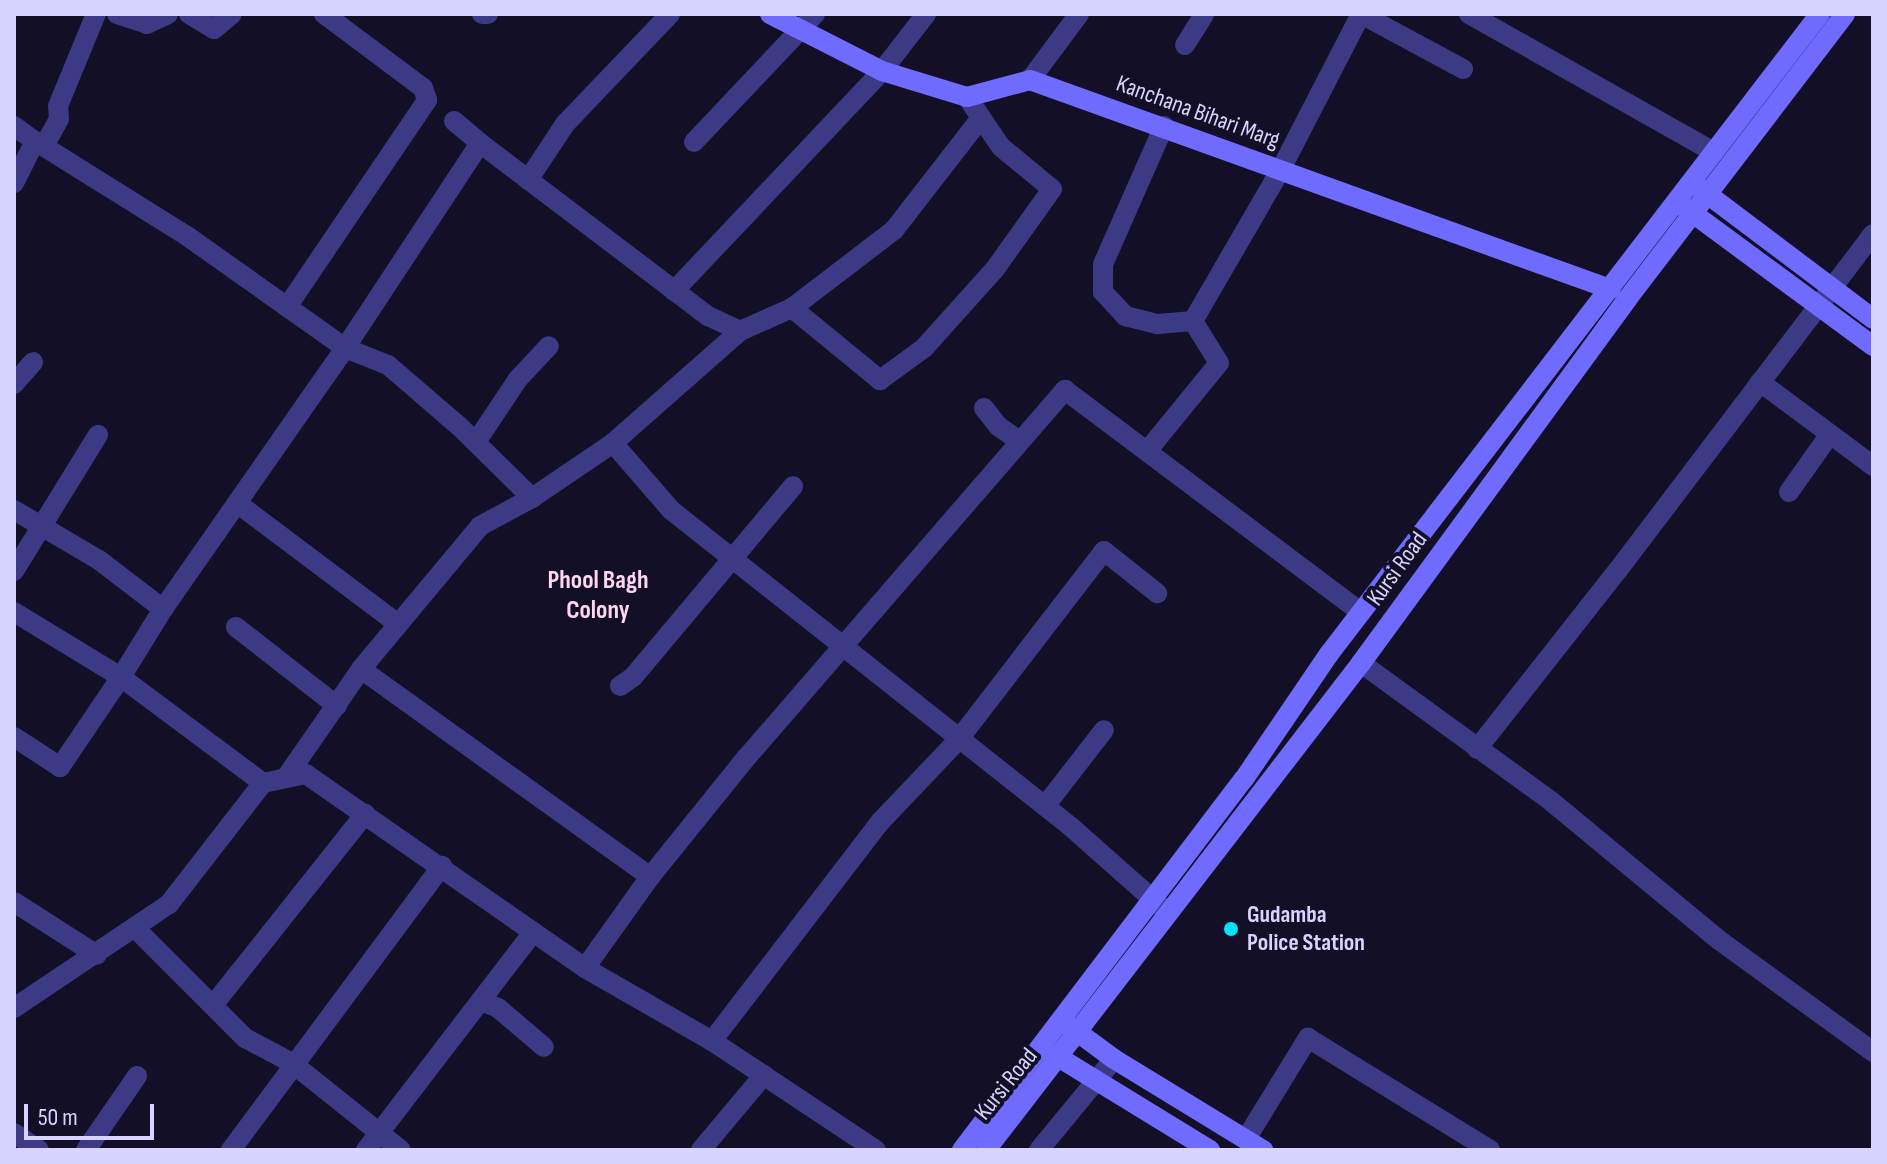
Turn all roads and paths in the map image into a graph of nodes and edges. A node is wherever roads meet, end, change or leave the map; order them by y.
1 (96, 14) edge
2 (117, 14) edge
3 (168, 14) edge
4 (189, 14) edge
5 (232, 14) edge
6 (324, 14) edge
7 (670, 14) edge
8 (770, 14) edge
9 (926, 14) edge
10 (1079, 14) edge
11 (1204, 14) edge
12 (1361, 14) edge
13 (1469, 14) edge
14 (1819, 14) edge
15 (1845, 14) edge
16 (809, 22) edge
17 (1185, 45) dead end
18 (1463, 69) dead end
19 (882, 71) junction
20 (1030, 80) junction
21 (967, 97) junction
22 (981, 118) junction
23 (454, 121) dead end
24 (14, 126) edge
25 (1164, 126) junction
26 (694, 142) dead end
27 (39, 143) junction
28 (480, 143) junction
29 (1714, 152) junction
30 (1281, 169) junction
31 (528, 180) junction
32 (14, 183) edge
33 (1699, 188) junction
34 (1685, 207) junction
35 (1873, 234) edge
36 (1832, 288) junction
37 (1610, 289) junction
38 (674, 291) junction
39 (1818, 305) junction
40 (287, 307) junction
41 (792, 308) junction
42 (1873, 319) edge
43 (1193, 321) junction
44 (740, 331) junction
45 (549, 346) dead end
46 (1873, 346) edge
47 (345, 348) junction
48 (33, 362) dead end
49 (1760, 382) junction
50 (14, 384) edge
51 (984, 408) dead end
52 (1830, 434) junction
53 (98, 435) dead end
54 (1018, 440) junction
55 (476, 442) junction
56 (613, 443) junction
57 (1148, 450) junction
58 (1873, 466) edge
59 (793, 486) dead end
60 (1789, 492) dead end
61 (532, 498) junction
62 (237, 503) junction
63 (14, 510) edge
64 (41, 528) junction
65 (734, 560) junction
66 (14, 571) edge
67 (1157, 593) dead end
68 (163, 609) junction
69 (14, 612) edge
70 (1361, 612) junction
71 (398, 624) junction
72 (236, 627) dead end
73 (844, 648) junction
74 (1361, 663) junction
75 (361, 669) junction
76 (121, 677) junction
77 (620, 686) dead end
78 (337, 706) junction
79 (1104, 730) dead end
80 (14, 737) edge
81 (959, 739) junction
82 (1477, 749) junction
83 (287, 776) junction
84 (263, 783) junction
85 (1045, 806) junction
86 (365, 814) junction
87 (442, 866) junction
88 (650, 877) junction
89 (1154, 898) junction
90 (14, 902) edge
91 (1168, 914) junction
92 (135, 928) junction
93 (533, 932) junction
94 (97, 955) junction
95 (585, 968) junction
96 (481, 1001) junction
97 (214, 1004) junction
98 (14, 1008) edge
99 (1062, 1021) junction
100 (1079, 1033) junction
101 (712, 1041) junction
102 (1041, 1046) junction
103 (544, 1047) dead end
104 (1873, 1052) edge
105 (1060, 1058) junction
106 (1114, 1059) junction
107 (292, 1063) junction
108 (764, 1075) junction
109 (137, 1076) dead end
110 (1096, 1081) junction
111 (14, 1133) edge
112 (372, 1142) edge
113 (1254, 1145) edge
114 (39, 1150) edge
115 (86, 1150) edge
116 (231, 1150) edge
117 (401, 1150) edge
118 (701, 1150) edge
119 (876, 1150) edge
120 (962, 1150) edge
121 (986, 1150) edge
122 (1039, 1150) edge
123 (1210, 1150) edge
124 (1490, 1150) edge

1 - 27 street
2 - 3 street
4 - 5 street
6 - 40 street
7 - 31 street
8 - 16 main road
9 - 19 street
10 - 20 street
11 - 17 street
12 - 18 street
12 - 30 street
13 - 29 street
14 - 29 main road, Kursi Road
15 - 33 main road, Kursi Road
16 - 19 main road
16 - 26 street
19 - 21 main road
19 - 38 street
20 - 21 main road
20 - 25 main road, Kanchana Bihari Marg
21 - 22 street
22 - 41 street
22 - 41 street
23 - 28 street
24 - 27 street
25 - 30 main road, Kanchana Bihari Marg
25 - 43 street
27 - 32 street
27 - 40 street
28 - 31 street
28 - 47 street
29 - 33 main road, Kursi Road
30 - 37 main road, Kanchana Bihari Marg
30 - 43 street
31 - 38 street
33 - 34 main road, Kursi Road
33 - 36 main road
34 - 37 main road, Kursi Road
34 - 39 main road
34 - 74 main road, Kursi Road
35 - 36 street
36 - 39 street
36 - 42 main road
37 - 70 main road, Kursi Road
38 - 44 street
39 - 46 main road
39 - 49 street
40 - 47 street
41 - 44 street
43 - 57 street
44 - 56 street
45 - 55 street
47 - 55 street
47 - 62 street
48 - 50 street
49 - 52 street
49 - 82 street
51 - 54 street
52 - 58 street
52 - 60 street
53 - 64 street
54 - 57 street
54 - 73 street
55 - 61 street
56 - 61 street
56 - 65 street
57 - 70 street
59 - 65 street
61 - 71 street
62 - 68 street
62 - 71 street
63 - 64 street
64 - 66 street
64 - 68 street
65 - 73 street
65 - 77 street
67 - 81 street
68 - 76 street
69 - 76 street
70 - 89 main road, Kursi Road
71 - 75 street
72 - 78 street
73 - 81 street
73 - 88 street
74 - 82 street
74 - 91 main road, Kursi Road
75 - 78 street
75 - 88 street
76 - 80 street
76 - 84 street
78 - 83 street
79 - 85 street
81 - 85 street
81 - 101 street
82 - 104 street
83 - 84 street
83 - 86 street
84 - 92 street
85 - 89 street
86 - 87 street
86 - 97 street
87 - 93 street
87 - 107 street
88 - 95 street
89 - 91 street
89 - 99 main road, Kursi Road
90 - 94 street
91 - 100 main road, Kursi Road
92 - 94 street
92 - 97 street
93 - 95 street
93 - 96 street
94 - 98 street
95 - 101 street
96 - 103 street
96 - 112 street
97 - 107 street
99 - 100 main road
99 - 102 main road, Kursi Road
100 - 105 main road, Kursi Road
100 - 106 main road
101 - 108 street
102 - 105 main road
102 - 120 main road, Kursi Road
105 - 110 main road
105 - 121 main road, Kursi Road
106 - 110 street
106 - 113 main road
107 - 112 street
107 - 116 street
108 - 118 street
108 - 119 street
109 - 115 street
110 - 122 street
110 - 123 main road
111 - 114 street
112 - 117 street
113 - 124 street

